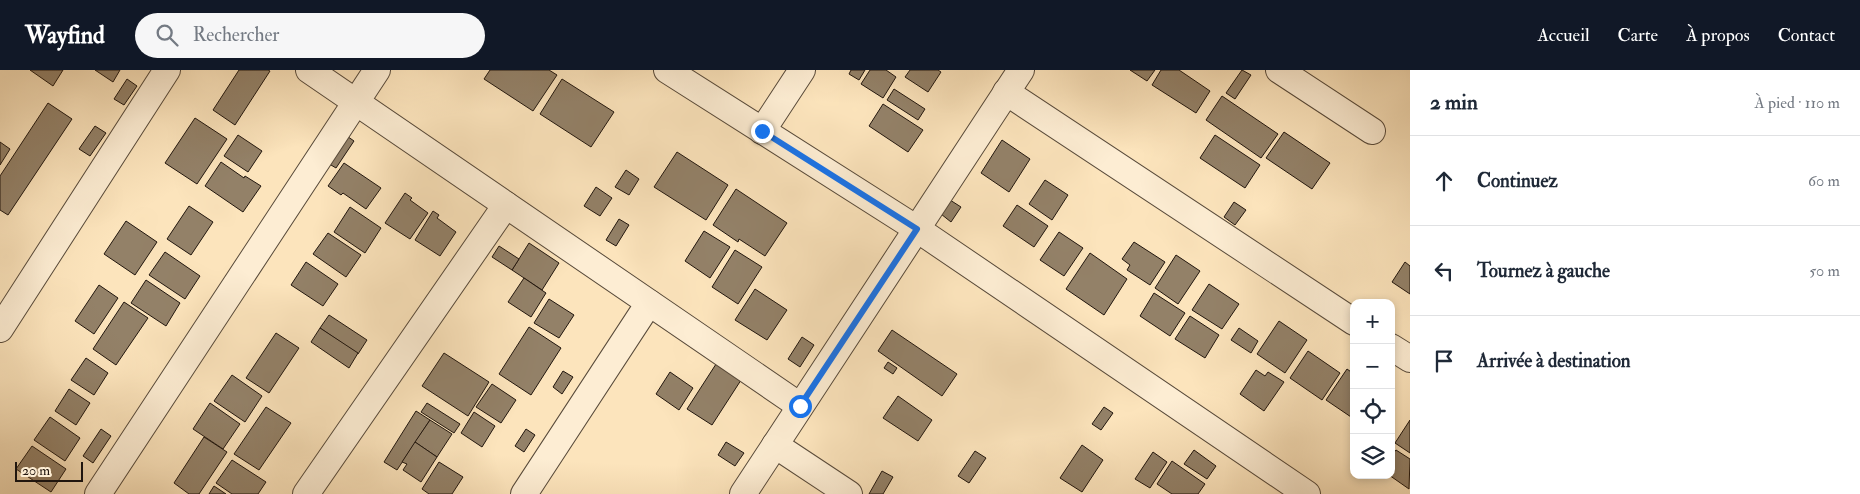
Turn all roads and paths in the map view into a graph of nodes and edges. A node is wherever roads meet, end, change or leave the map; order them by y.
1 (166, 70) edge
2 (309, 70) edge
3 (377, 70) edge
4 (667, 70) edge
5 (802, 70) edge
6 (1021, 70) edge
7 (1279, 70) edge
8 (1006, 92) junction
9 (356, 102) junction
10 (1372, 130) dead end
11 (762, 131) junction
12 (506, 205) junction
13 (917, 229) junction
14 (649, 303) junction
15 (1350, 319) edge
16 (0, 329) edge
17 (1395, 350) edge
18 (1410, 359) edge
19 (800, 406) junction
20 (775, 445) junction
21 (98, 494) edge
22 (306, 494) edge
23 (524, 494) edge
24 (743, 494) edge
25 (848, 494) edge
26 (1307, 494) edge

1 - 16 street
2 - 9 street
3 - 9 street
4 - 11 street
5 - 11 street
6 - 8 street
7 - 10 street
8 - 13 street
8 - 15 street
9 - 12 street
9 - 21 street
11 - 13 street
12 - 14 street
12 - 22 street
13 - 19 street
13 - 26 street
14 - 19 street
14 - 23 street
17 - 18 street
19 - 20 street
20 - 24 street
20 - 25 street

